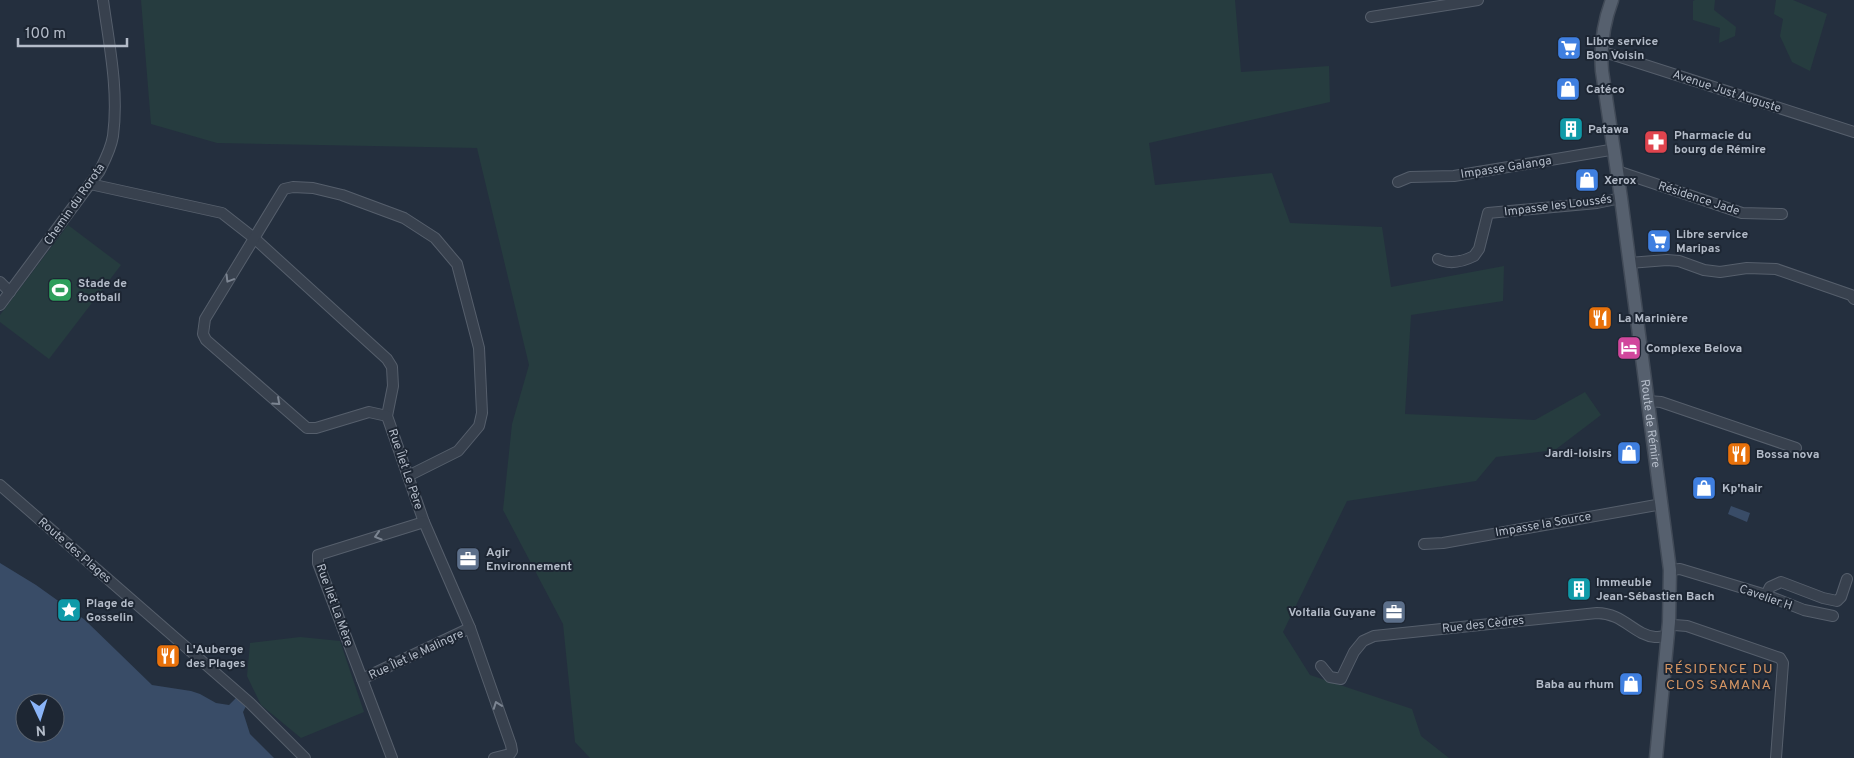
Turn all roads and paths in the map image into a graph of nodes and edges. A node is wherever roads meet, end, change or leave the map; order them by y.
1 (102, 0) edge
2 (1478, 0) edge
3 (1612, 0) edge
4 (1371, 17) dead end
5 (1600, 52) junction
6 (1854, 132) edge
7 (1613, 147) junction
8 (1617, 171) junction
9 (1398, 182) dead end
10 (90, 184) junction
11 (1621, 198) junction
12 (1782, 214) dead end
13 (254, 238) junction
14 (1438, 259) dead end
15 (1630, 263) junction
16 (0, 282) edge
17 (10, 292) junction
18 (1854, 299) edge
19 (0, 305) edge
20 (1648, 401) junction
21 (387, 416) junction
22 (1796, 448) dead end
23 (408, 476) junction
24 (0, 485) edge
25 (1662, 504) junction
26 (424, 522) junction
27 (1424, 544) dead end
28 (1670, 570) junction
29 (1847, 579) dead end
30 (1766, 595) junction
31 (1833, 616) dead end
32 (1669, 622) junction
33 (470, 628) junction
34 (1667, 636) junction
35 (1321, 666) dead end
36 (362, 679) junction
37 (305, 758) edge
38 (392, 758) edge
39 (494, 758) edge
40 (1656, 758) edge
41 (1776, 758) edge

1 - 10 street, Chemin du Rorota
2 - 4 street
3 - 5 main road, Route de Rémire
5 - 6 street, Avenue Just Auguste
5 - 7 main road, Route de Rémire
7 - 8 main road, Route de Rémire
7 - 9 street, Impasse Galanga
8 - 11 main road, Route de Rémire
8 - 12 street, Résidence Jade
10 - 13 street, Rue Îlet Le Père
10 - 17 street, Chemin du Rorota
11 - 14 street, Impasse les Loussés
11 - 15 main road, Route de Rémire
13 - 21 street, Rue Îlet Le Père
13 -> 21 street
13 - 23 street
15 - 18 street
15 - 20 main road, Route de Rémire
16 - 17 street
17 - 19 street, Chemin du Rorota
20 - 22 street
20 - 25 main road, Route de Rémire
21 - 23 street, Rue Îlet Le Père
23 - 26 street, Rue Îlet Le Père
24 - 37 street, Route des Plages
25 - 27 street, Impasse la Source
25 - 28 main road, Route de Rémire
26 - 33 street, Rue Îlet Le Père
26 -> 36 street, Rue Ilet La Mère
28 - 30 street, Cavelier H
28 - 32 main road, Route de Rémire
29 - 30 street
30 - 31 street, Cavelier H
32 - 34 main road, Route de Rémire
32 - 41 street
33 - 36 street, Rue Îlet le Malingre
39 -> 33 street, Rue Îlet Le Père
34 - 35 street, Rue des Cèdres
34 - 40 main road, Route de Rémire
36 - 38 street, Rue Ilet La Mère

